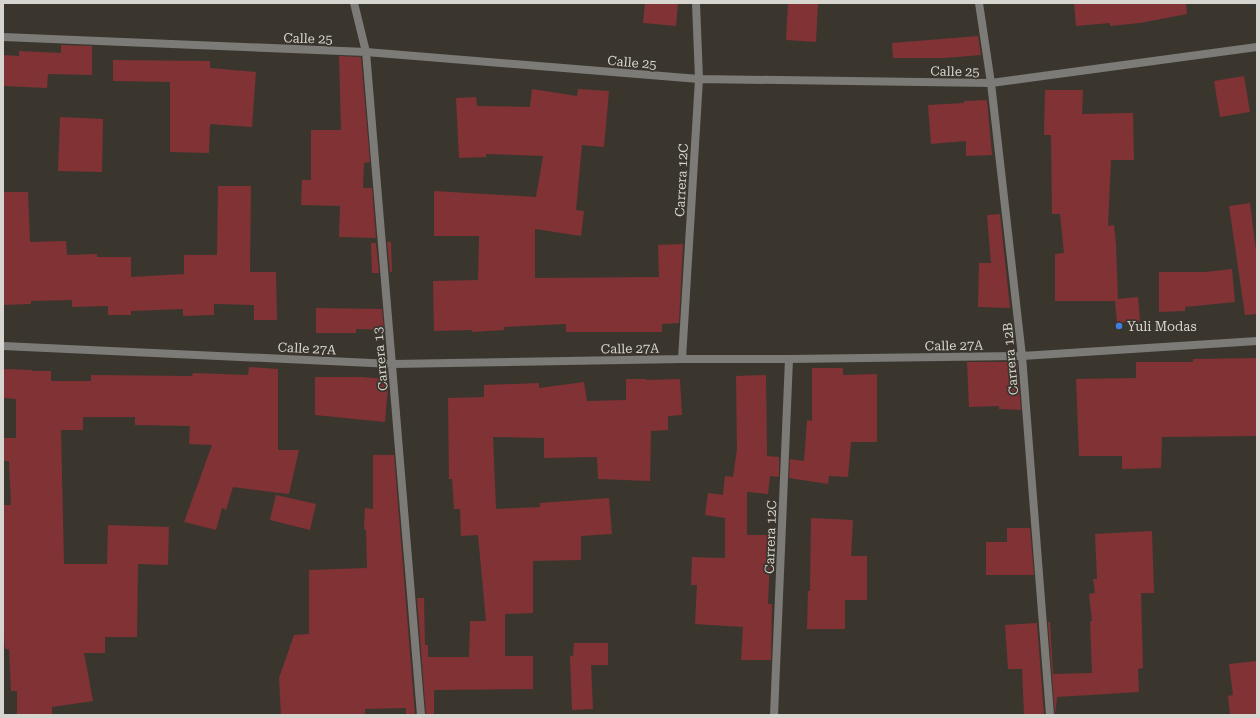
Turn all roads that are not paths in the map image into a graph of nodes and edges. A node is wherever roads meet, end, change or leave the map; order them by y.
1 (354, 3) edge
2 (696, 3) edge
3 (979, 3) edge
4 (3, 37) edge
5 (1257, 47) edge
6 (366, 52) junction
7 (699, 79) junction
8 (991, 83) junction
9 (1257, 341) edge
10 (3, 346) edge
11 (1022, 356) junction
12 (682, 359) junction
13 (789, 359) junction
14 (393, 364) junction
15 (421, 715) edge
16 (774, 715) edge
17 (1050, 715) edge

1 - 6 street, Carrera 13
2 - 7 street, Carrera 12C
3 - 8 street, Carrera 12B
4 - 6 street, Calle 25
5 - 8 street, Calle 25
6 - 7 street, Calle 25
6 - 14 street, Carrera 13
7 - 8 street, Calle 25
7 - 12 street, Carrera 12C
8 - 11 street, Carrera 12B
9 - 11 street, Calle 27A
10 - 14 street, Calle 27A
11 - 13 street, Calle 27A
11 - 17 street, Carrera 12B
12 - 13 street, Calle 27A
12 - 14 street, Calle 27A
13 - 16 street, Carrera 12C
14 - 15 street, Carrera 13

